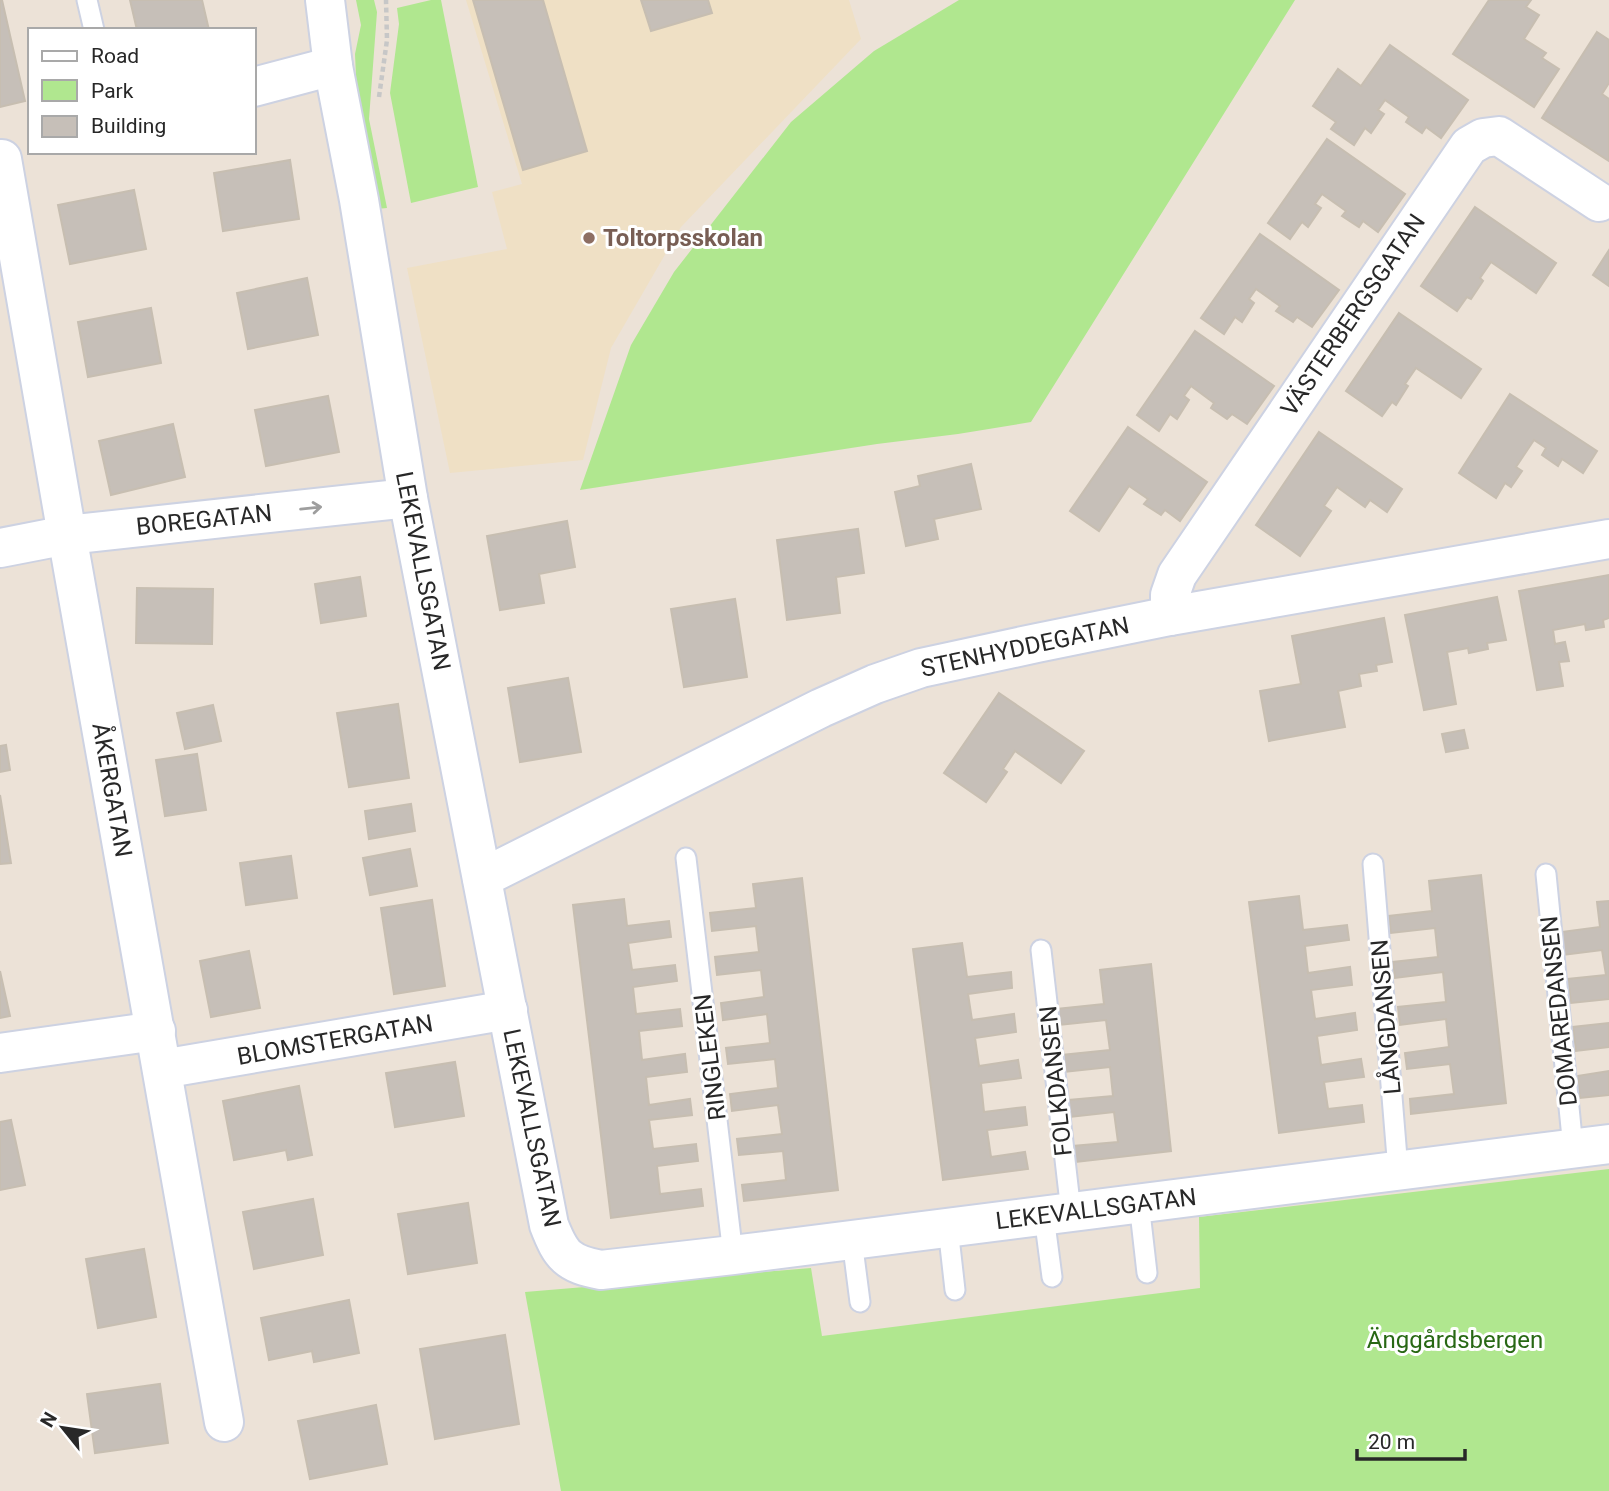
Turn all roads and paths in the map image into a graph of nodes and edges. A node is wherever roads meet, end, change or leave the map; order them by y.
1 (87, 0) edge
2 (325, 0) edge
3 (94, 28) edge
4 (333, 66) junction
5 (256, 86) edge
6 (10, 156) edge
7 (1599, 202) dead end
8 (408, 498) junction
9 (66, 535) junction
10 (1609, 539) edge
11 (0, 548) edge
12 (1170, 616) junction
13 (686, 859) dead end
14 (1373, 864) dead end
15 (1546, 874) dead end
16 (482, 878) junction
17 (1041, 950) dead end
18 (508, 1010) junction
19 (156, 1031) junction
20 (0, 1053) edge
21 (162, 1069) junction
22 (1591, 1146) edge
23 (1398, 1170) junction
24 (1139, 1203) junction
25 (1058, 1214) junction
26 (948, 1228) junction
27 (852, 1240) junction
28 (733, 1255) junction
29 (1147, 1273) dead end
30 (1052, 1276) dead end
31 (955, 1290) dead end
32 (860, 1302) dead end
33 (224, 1422) dead end

1 - 3 lane
2 - 4 street, LEKEVALLSGATAN
4 - 5 street
4 - 8 street, LEKEVALLSGATAN
6 - 9 street, ÅKERGATAN
7 - 12 street, VÄSTERBERGSGATAN
9 -> 8 street, BOREGATAN
8 - 16 street, LEKEVALLSGATAN
9 - 11 street, BOREGATAN
9 - 19 street, ÅKERGATAN
10 - 12 street, STENHYDDEGATAN
12 - 16 street, STENHYDDEGATAN
13 - 28 lane, RINGLEKEN
14 - 23 lane, LÅNGDANSEN
15 - 22 lane, DOMAREDANSEN
16 - 18 street, LEKEVALLSGATAN
17 - 25 lane, FOLKDANSEN
18 - 21 street, BLOMSTERGATAN
18 - 28 street, LEKEVALLSGATAN
19 - 20 street
19 - 21 street, ÅKERGATAN
21 - 33 street, ÅKERGATAN
22 - 23 street, LEKEVALLSGATAN
23 - 24 street, LEKEVALLSGATAN
24 - 25 street, LEKEVALLSGATAN
24 - 29 lane
25 - 26 street, LEKEVALLSGATAN
25 - 30 lane, FOLKDANSEN
26 - 27 street, LEKEVALLSGATAN
26 - 31 lane
27 - 28 street, LEKEVALLSGATAN
27 - 32 lane

